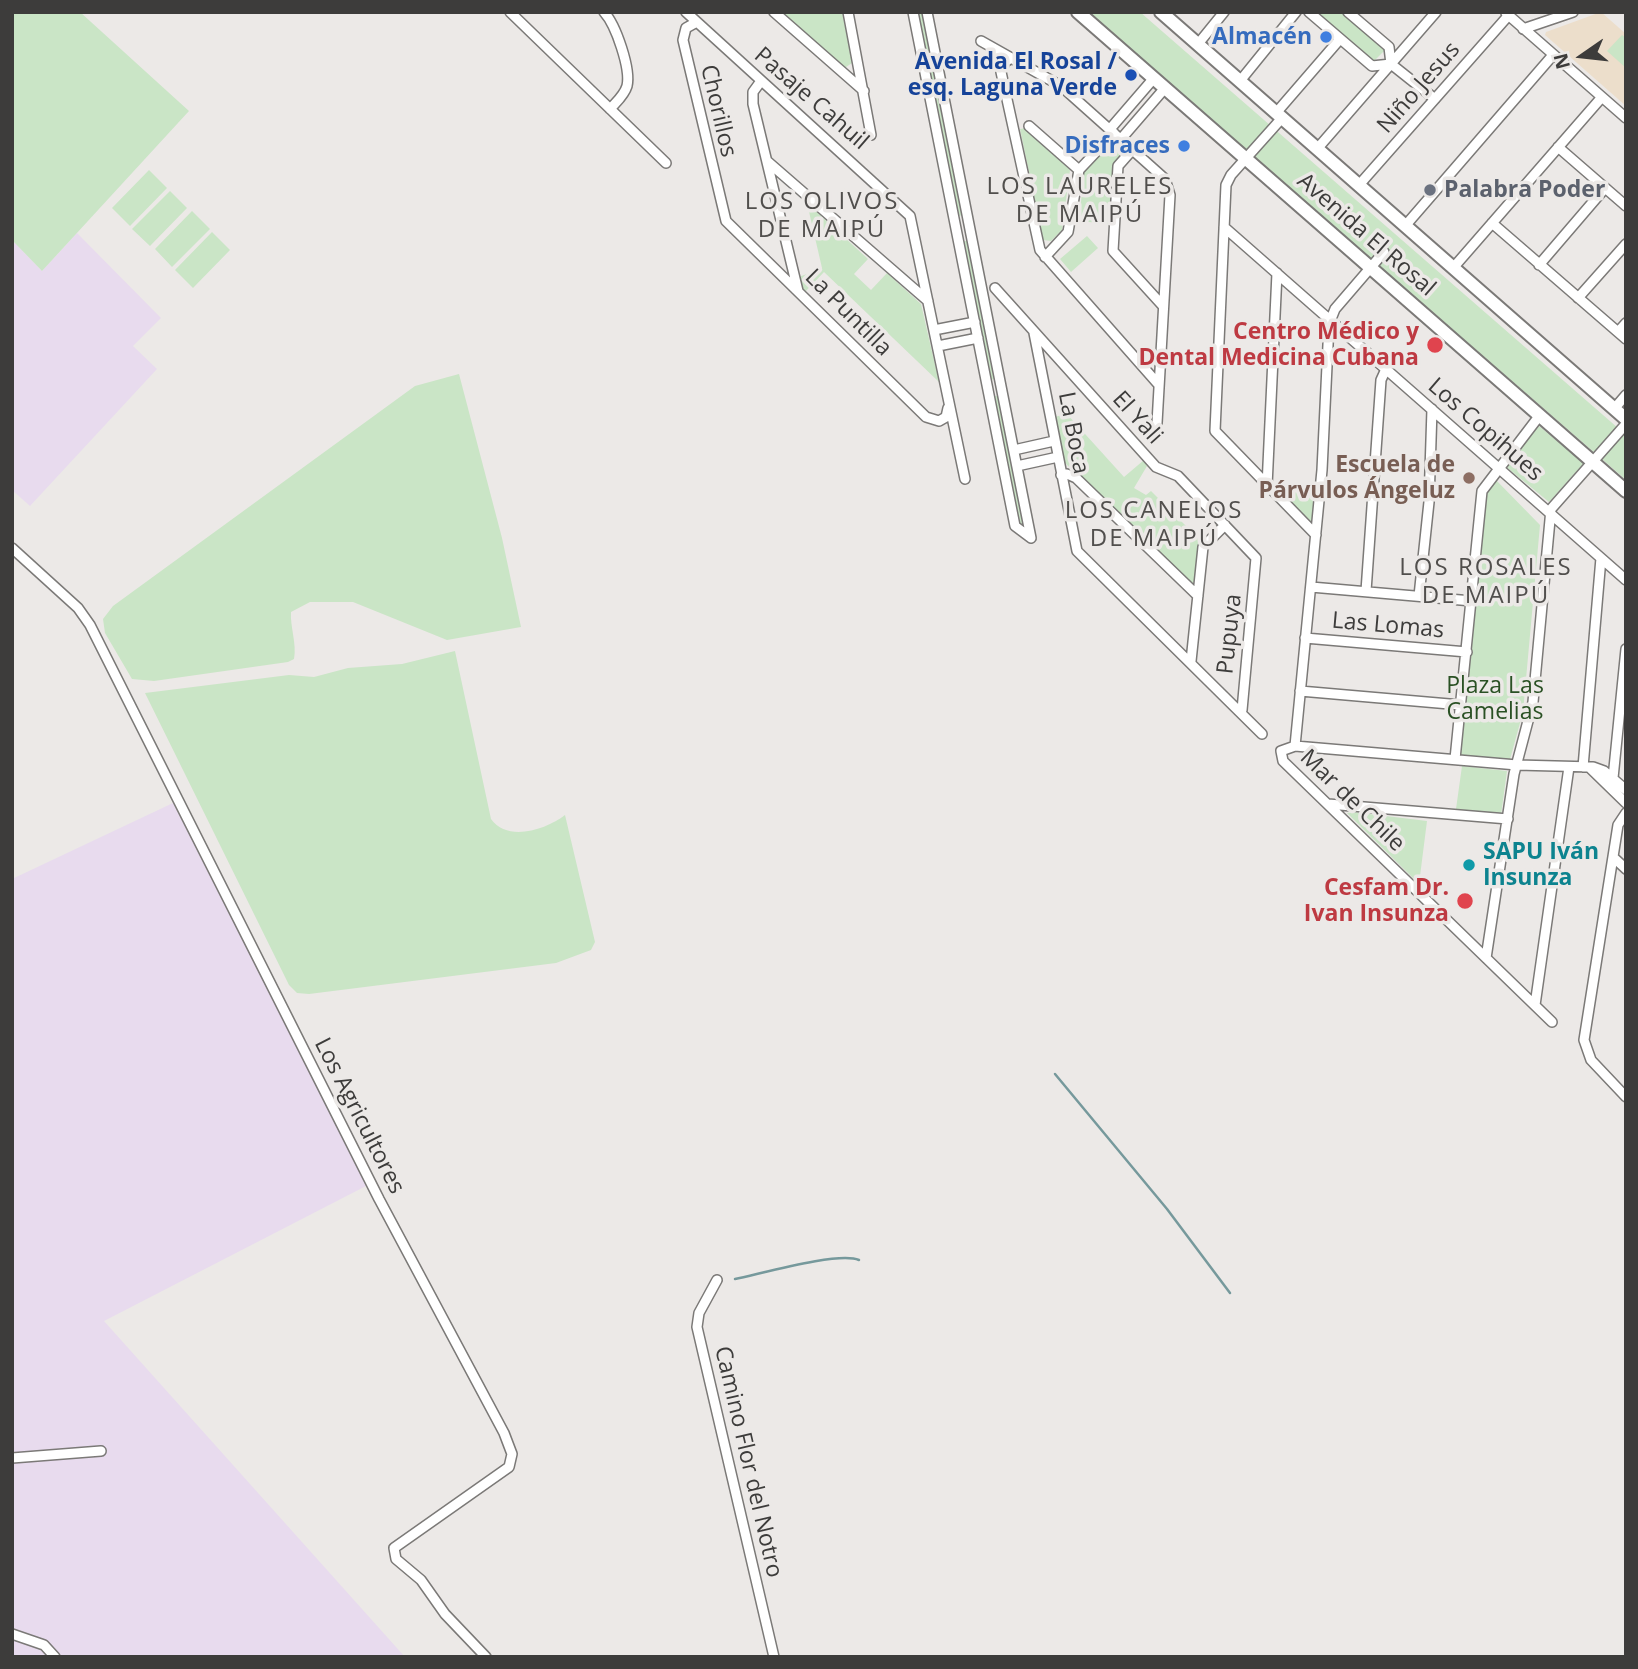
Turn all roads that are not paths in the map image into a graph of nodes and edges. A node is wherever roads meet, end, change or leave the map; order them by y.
1 (510, 12) edge
2 (604, 12) edge
3 (686, 12) edge
4 (774, 12) edge
5 (848, 12) edge
6 (914, 12) edge
7 (927, 12) edge
8 (1078, 12) edge
9 (1161, 12) edge
10 (1224, 12) edge
11 (1296, 12) edge
12 (1309, 12) edge
13 (1348, 12) edge
14 (1436, 12) edge
15 (1573, 12) edge
16 (1506, 14) edge
17 (522, 16) edge
18 (1360, 16) edge
19 (695, 23) junction
20 (1523, 29) junction
21 (1340, 39) junction
22 (981, 41) dead end
23 (1198, 44) junction
24 (1553, 55) junction
25 (1010, 59) junction
26 (1391, 64) junction
27 (1154, 78) junction
28 (761, 81) junction
29 (1240, 81) junction
30 (1165, 88) junction
31 (864, 91) junction
32 (1602, 97) junction
33 (1435, 99) junction
34 (610, 109) junction
35 (1279, 116) junction
36 (1626, 118) edge
37 (1029, 126) dead end
38 (1115, 134) junction
39 (871, 135) dead end
40 (1558, 147) junction
41 (1133, 149) junction
42 (1317, 149) junction
43 (1245, 158) junction
44 (767, 161) junction
45 (666, 163) dead end
46 (1079, 170) junction
47 (1359, 185) junction
48 (1605, 188) junction
49 (1626, 206) edge
50 (723, 213) joint
51 (1492, 223) junction
52 (970, 226) junction
53 (1405, 226) junction
54 (1224, 227) junction
55 (957, 229) junction
56 (1626, 244) edge
57 (1384, 252) dead end
58 (1045, 257) junction
59 (1539, 265) junction
60 (1370, 267) junction
61 (1453, 268) junction
62 (1277, 273) junction
63 (995, 288) dead end
64 (798, 291) junction
65 (1578, 298) junction
66 (928, 302) junction
67 (1163, 306) junction
68 (1330, 320) junction
69 (975, 322) junction
70 (1626, 323) edge
71 (934, 330) junction
72 (1034, 331) junction
73 (1618, 332) junction
74 (978, 338) junction
75 (1626, 339) edge
76 (938, 346) junction
77 (1386, 369) junction
78 (1159, 385) junction
79 (1001, 387) junction
80 (988, 390) junction
81 (1626, 395) edge
82 (948, 408) junction
83 (1432, 409) junction
84 (1614, 409) junction
85 (1539, 415) junction
86 (1626, 422) edge
87 (1157, 423) dead end
88 (1054, 442) junction
89 (1014, 450) junction
90 (1058, 457) junction
91 (1592, 460) junction
92 (1017, 466) junction
93 (1498, 467) junction
94 (1061, 475) junction
95 (964, 479) dead end
96 (1267, 486) junction
97 (1626, 491) edge
98 (1550, 513) junction
99 (1225, 525) junction
100 (1316, 535) junction
101 (12, 548) edge
102 (1601, 558) junction
103 (1256, 562) joint
104 (1626, 580) edge
105 (1311, 587) junction
106 (1366, 591) junction
107 (1198, 596) junction
108 (1419, 596) junction
109 (1472, 601) junction
110 (1306, 638) junction
111 (1626, 649) edge
112 (1467, 652) junction
113 (1191, 661) junction
114 (1300, 691) junction
115 (1461, 705) junction
116 (1242, 710) junction
117 (1262, 734) dead end
118 (1294, 746) junction
119 (1455, 759) junction
120 (1517, 765) junction
121 (1569, 767) junction
122 (1586, 767) junction
123 (1613, 778) junction
124 (1626, 790) edge
125 (1626, 803) edge
126 (1327, 804) junction
127 (1626, 813) edge
128 (1508, 819) junction
129 (1613, 857) junction
130 (1626, 869) edge
131 (1486, 958) junction
132 (1535, 1005) junction
133 (1552, 1022) dead end
134 (1626, 1097) edge
135 (717, 1280) dead end
136 (101, 1451) dead end
137 (12, 1458) edge
138 (12, 1634) edge
139 (55, 1657) edge
140 (486, 1657) edge
141 (774, 1657) edge

1 - 17 street
2 - 34 street
3 - 19 street, Pasaje Cahuil
4 - 31 street
5 - 31 street
6 - 55 street
7 - 52 street
8 - 27 street, Avenida El Rosal
9 - 23 street, Avenida El Rosal
10 - 23 street
11 - 29 street
12 - 21 street
13 - 18 street
14 - 26 street
15 - 20 street
16 - 20 street
16 - 33 street, Niño Jesus
17 - 34 street
18 - 26 street
19 - 28 street, Pasaje Cahuil
19 - 50 street, Chorillos
20 - 24 street
21 - 26 street
21 - 35 street
22 - 25 street
23 - 29 street, Avenida El Rosal
24 - 32 street
24 - 53 street
25 - 38 street
25 - 58 street
26 - 33 street
26 - 42 street
27 - 30 street, Avenida El Rosal
27 - 38 street
28 - 44 street
28 - 66 street, Pasaje Cahuil
29 - 35 street, Avenida El Rosal
30 - 38 street
30 - 43 street, Avenida El Rosal
31 - 39 street
32 - 36 street
32 - 40 street
33 - 47 street, Niño Jesus
34 - 45 street
35 - 42 street, Avenida El Rosal
35 - 43 street
37 - 46 street
38 - 41 street
38 - 46 street
40 - 48 street
40 - 51 street
41 - 67 street
41 - 67 street
42 - 47 street, Avenida El Rosal
43 - 54 street
43 - 60 street, Avenida El Rosal
44 - 64 street
44 - 66 street
46 - 58 street
47 - 53 street, Avenida El Rosal
48 - 49 street
48 - 59 street
50 - 64 street, La Puntilla
51 - 59 street
51 - 61 street
52 - 55 street
52 - 79 street
53 - 61 street, Avenida El Rosal
54 - 62 street, Los Copihues
54 - 96 street
55 - 69 street
56 - 65 street
57 - 60 street
58 - 78 street
59 - 65 street
60 - 68 street
60 - 85 street, Avenida El Rosal
61 - 84 street, Avenida El Rosal
62 - 68 street, Los Copihues
62 - 96 street
63 - 72 street, El Yali
64 - 82 street, La Puntilla
65 - 73 street
66 - 71 street
67 - 78 street
68 - 77 street, Los Copihues
68 - 100 street
69 - 71 street
69 - 74 street
70 - 73 street
71 - 76 street
72 - 88 street, La Boca
72 - 99 street, El Yali
73 - 75 street
74 - 76 street
74 - 80 street
76 - 82 street
77 - 83 street, Los Copihues
77 - 106 street
78 - 87 street
79 - 80 street
79 - 89 street
80 - 92 street
81 - 84 street
82 - 95 street
83 - 93 street, Los Copihues
83 - 108 street
84 - 86 street, Avenida El Rosal
85 - 91 street, Avenida El Rosal
85 - 93 street
86 - 91 street
88 - 89 street
88 - 90 street, La Boca
89 - 92 street
90 - 92 street
90 - 94 street, La Boca
91 - 97 street, Avenida El Rosal
91 - 98 street
93 - 98 street, Los Copihues
93 - 109 street
94 - 107 street
94 - 113 street, La Boca
96 - 100 street
98 - 102 street, Los Copihues
98 - 120 street
99 - 103 street, El Yali
99 - 107 street
100 - 105 street
101 - 140 street, Los Agricultores
102 - 104 street, Los Copihues
102 - 122 street
103 - 116 street, Pupuya
105 - 106 street
105 - 110 street
106 - 108 street
107 - 113 street
108 - 109 street
109 - 112 street
110 - 112 street, Las Lomas
110 - 114 street
111 - 123 street
112 - 115 street
113 - 116 street, La Boca
114 - 115 street
114 - 118 street
115 - 119 street
116 - 117 street, La Boca
118 - 119 street
118 - 126 street, Mar de Chile
119 - 120 street
120 - 121 street
120 - 128 street
121 - 122 street
121 - 132 street
122 - 123 street
122 - 125 street
123 - 124 street
126 - 128 street
126 - 131 street, Mar de Chile
127 - 129 street
128 - 131 street
129 - 130 street
129 - 134 street
131 - 132 street, Mar de Chile
132 - 133 street, Mar de Chile
135 - 141 street, Camino Flor del Notro
136 - 137 street
138 - 139 street

